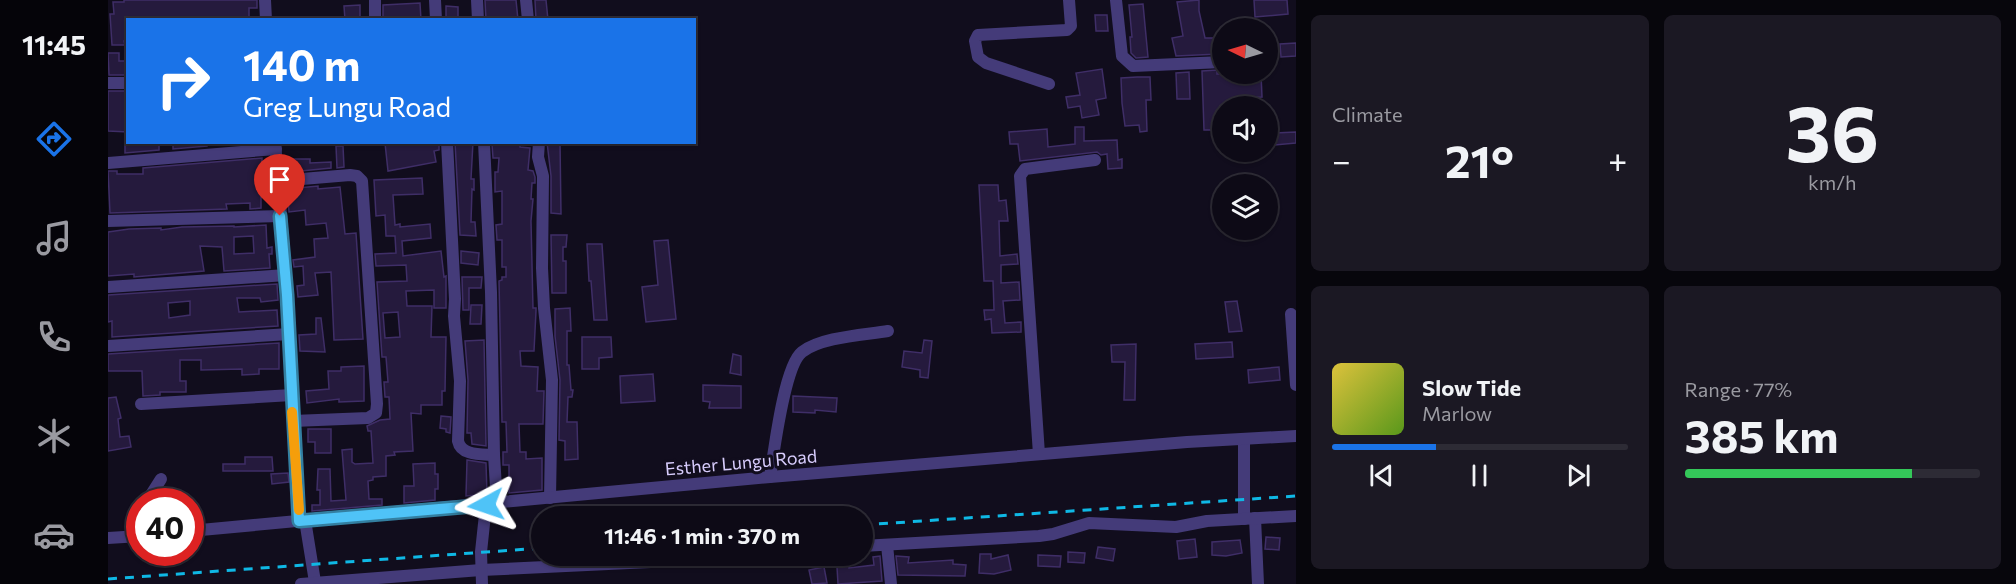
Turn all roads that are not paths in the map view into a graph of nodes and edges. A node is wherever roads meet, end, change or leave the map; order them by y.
1 (265, 0) edge
2 (375, 0) edge
3 (435, 0) edge
4 (477, 0) edge
5 (526, 0) edge
6 (1070, 0) edge
7 (1116, 0) edge
8 (266, 18) edge
9 (375, 18) edge
10 (436, 18) edge
11 (478, 18) edge
12 (528, 18) edge
13 (1212, 62) edge
14 (108, 83) edge
15 (126, 83) edge
16 (1048, 84) dead end
17 (447, 144) edge
18 (484, 144) edge
19 (539, 144) edge
20 (275, 146) edge
21 (1095, 160) dead end
22 (108, 163) edge
23 (278, 181) junction
24 (280, 216) junction
25 (108, 221) edge
26 (285, 275) junction
27 (108, 287) edge
28 (1291, 314) dead end
29 (888, 331) dead end
30 (289, 334) junction
31 (108, 346) edge
32 (1296, 385) edge
33 (292, 395) junction
34 (141, 404) dead end
35 (293, 421) junction
36 (1296, 436) edge
37 (1244, 439) junction
38 (1040, 454) junction
39 (494, 455) junction
40 (770, 477) junction
41 (161, 479) dead end
42 (155, 488) edge
43 (550, 498) junction
44 (492, 504) junction
45 (1296, 516) edge
46 (1250, 519) junction
47 (302, 521) junction
48 (204, 530) edge
49 (126, 537) edge
50 (108, 538) edge
51 (887, 545) junction
52 (873, 546) edge
53 (566, 566) edge
54 (481, 570) junction
55 (315, 582) junction
56 (301, 584) edge
57 (482, 584) edge
58 (891, 584) edge
59 (1258, 584) edge

1 - 8 street
2 - 9 street
3 - 10 street
4 - 11 street
5 - 12 street
6 - 16 street
7 - 13 street
14 - 15 street
17 - 39 street
18 - 39 street
19 - 43 street
20 - 22 street
20 - 23 street
21 - 38 street
23 - 24 street
23 - 35 street
24 - 25 street
24 - 26 street
26 - 27 street
26 - 30 street
28 - 32 street
29 - 40 street
30 - 31 street
30 - 33 street
33 - 34 street
33 - 35 street
35 - 47 street
36 - 37 street, Esther Lungu Road
37 - 38 street, Esther Lungu Road
37 - 46 street
38 - 40 street, Esther Lungu Road
39 - 44 street
40 - 43 street, Esther Lungu Road
41 - 42 street
43 - 44 street, Esther Lungu Road
44 - 47 street, Esther Lungu Road
44 - 54 street
45 - 46 street
46 - 51 street
46 - 59 street
47 - 48 street, Esther Lungu Road
47 - 55 street
49 - 50 street
51 - 52 street
51 - 58 street
53 - 54 street
54 - 55 street
54 - 57 street
55 - 56 street

